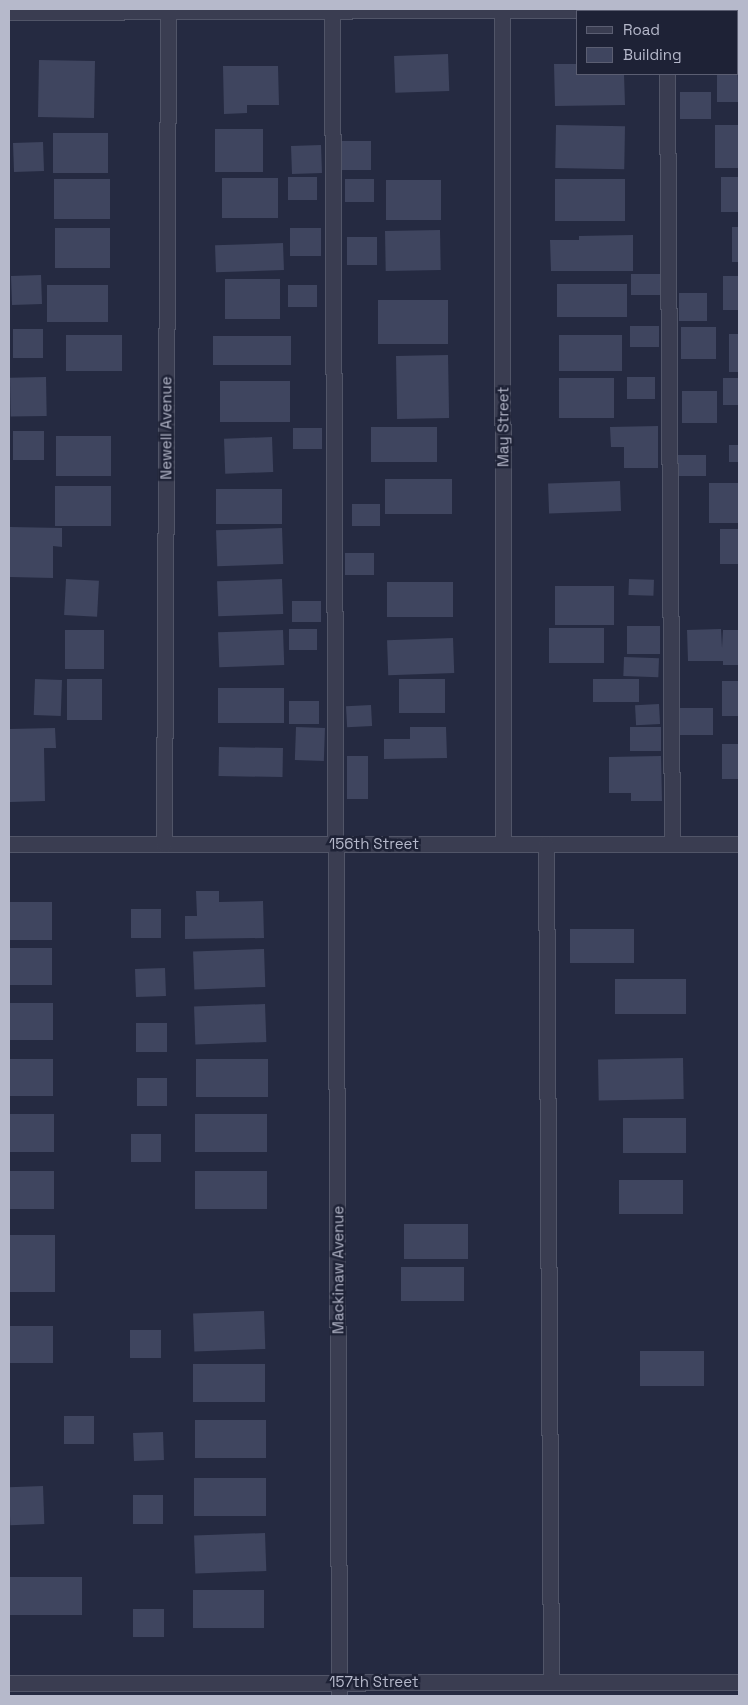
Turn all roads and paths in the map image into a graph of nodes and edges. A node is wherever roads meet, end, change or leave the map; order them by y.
1 (502, 9) edge
2 (702, 9) edge
3 (327, 10) edge
4 (667, 10) edge
5 (168, 11) junction
6 (9, 12) edge
7 (668, 75) edge
8 (9, 844) edge
9 (164, 844) junction
10 (338, 844) junction
11 (503, 844) junction
12 (546, 844) junction
13 (672, 844) junction
14 (739, 844) edge
15 (551, 1682) junction
16 (739, 1682) edge
17 (9, 1683) edge
18 (339, 1689) edge

1 - 3 street
1 - 4 street
1 - 11 street, May Street
2 - 4 street
3 - 5 street
3 - 10 street, Mackinaw Avenue
5 - 6 street
5 - 9 street, Newell Avenue
7 - 13 street
8 - 9 street, 156th Street
9 - 10 street, 156th Street
10 - 11 street, 156th Street
10 - 18 street, Mackinaw Avenue
11 - 12 street, 156th Street
12 - 13 street, 156th Street
12 - 15 street
13 - 14 street, 156th Street
15 - 16 street, 157th Street
15 - 18 street, 157th Street
17 - 18 street, 157th Street

